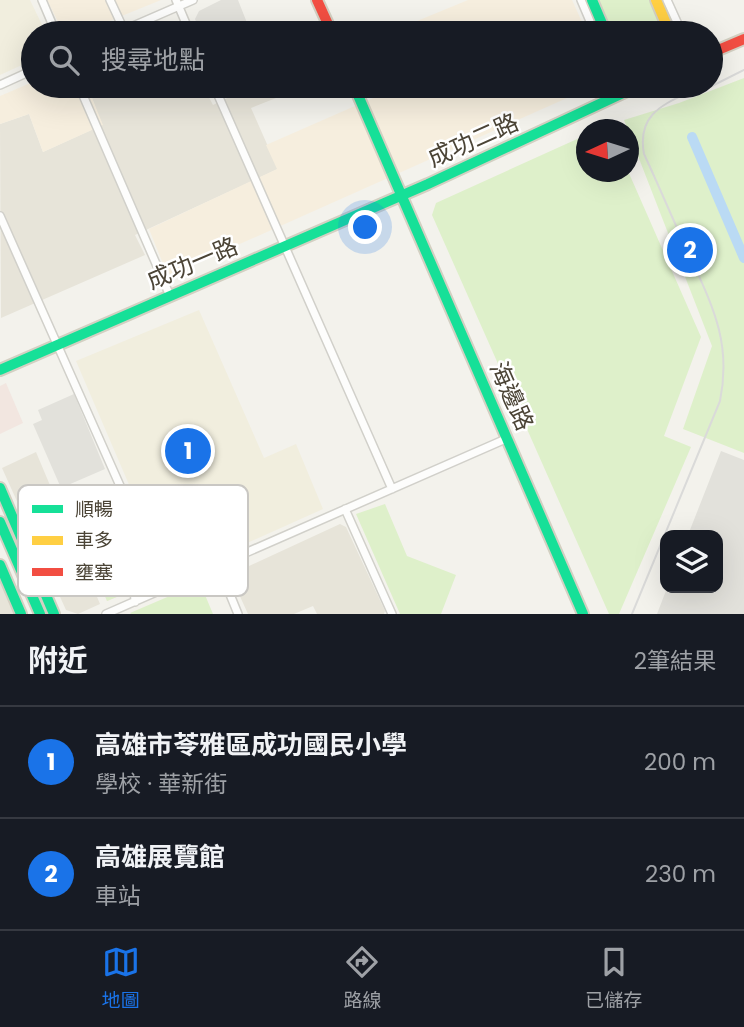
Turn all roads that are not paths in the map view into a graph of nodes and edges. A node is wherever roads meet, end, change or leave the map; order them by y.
1 (42, 0) edge
2 (110, 0) edge
3 (193, 0) edge
4 (317, 0) edge
5 (580, 0) edge
6 (592, 0) edge
7 (656, 0) edge
8 (667, 0) edge
9 (177, 3) edge
10 (51, 21) edge
11 (117, 21) edge
12 (142, 21) edge
13 (185, 21) edge
14 (327, 21) edge
15 (590, 21) edge
16 (601, 21) edge
17 (665, 21) edge
18 (677, 21) edge
19 (744, 39) edge
20 (723, 48) edge
21 (21, 75) edge
22 (0, 85) edge
23 (84, 98) edge
24 (219, 98) edge
25 (360, 98) edge
26 (611, 98) edge
27 (401, 195) junction
28 (0, 216) edge
29 (285, 246) junction
30 (170, 296) junction
31 (57, 345) junction
32 (0, 370) edge
33 (508, 438) junction
34 (120, 485) edge
35 (0, 488) edge
36 (391, 489) junction
37 (345, 509) junction
38 (0, 522) edge
39 (18, 530) edge
40 (248, 552) edge
41 (18, 563) edge
42 (0, 565) edge
43 (32, 596) edge
44 (46, 596) edge
45 (135, 596) edge
46 (148, 596) edge
47 (231, 596) edge
48 (135, 602) junction
49 (21, 614) edge
50 (40, 614) edge
51 (54, 614) edge
52 (106, 614) edge
53 (238, 614) edge
54 (392, 614) edge
55 (583, 614) edge

1 - 10 street
2 - 11 street
3 - 9 street
4 - 14 street
5 - 15 street
6 - 16 street
7 - 17 street
8 - 18 street
9 - 12 street
9 - 13 street
19 - 20 street
21 - 22 street
23 - 30 street
24 - 29 street
25 - 27 street, 海邊路
26 - 27 street, 成功二路
27 - 29 street, 成功一路
27 - 33 street, 海邊路
28 - 31 street
29 - 30 street, 成功一路
29 - 36 street
30 - 31 street, 成功一路
31 - 32 street, 成功一路
31 - 34 street
33 - 36 street
33 - 55 street, 海邊路
35 - 39 street
36 - 37 street
37 - 40 street
37 - 54 street
38 - 41 street
42 - 49 street
43 - 50 street
44 - 51 street
45 - 48 street
46 - 48 street
47 - 53 street
48 - 52 street

